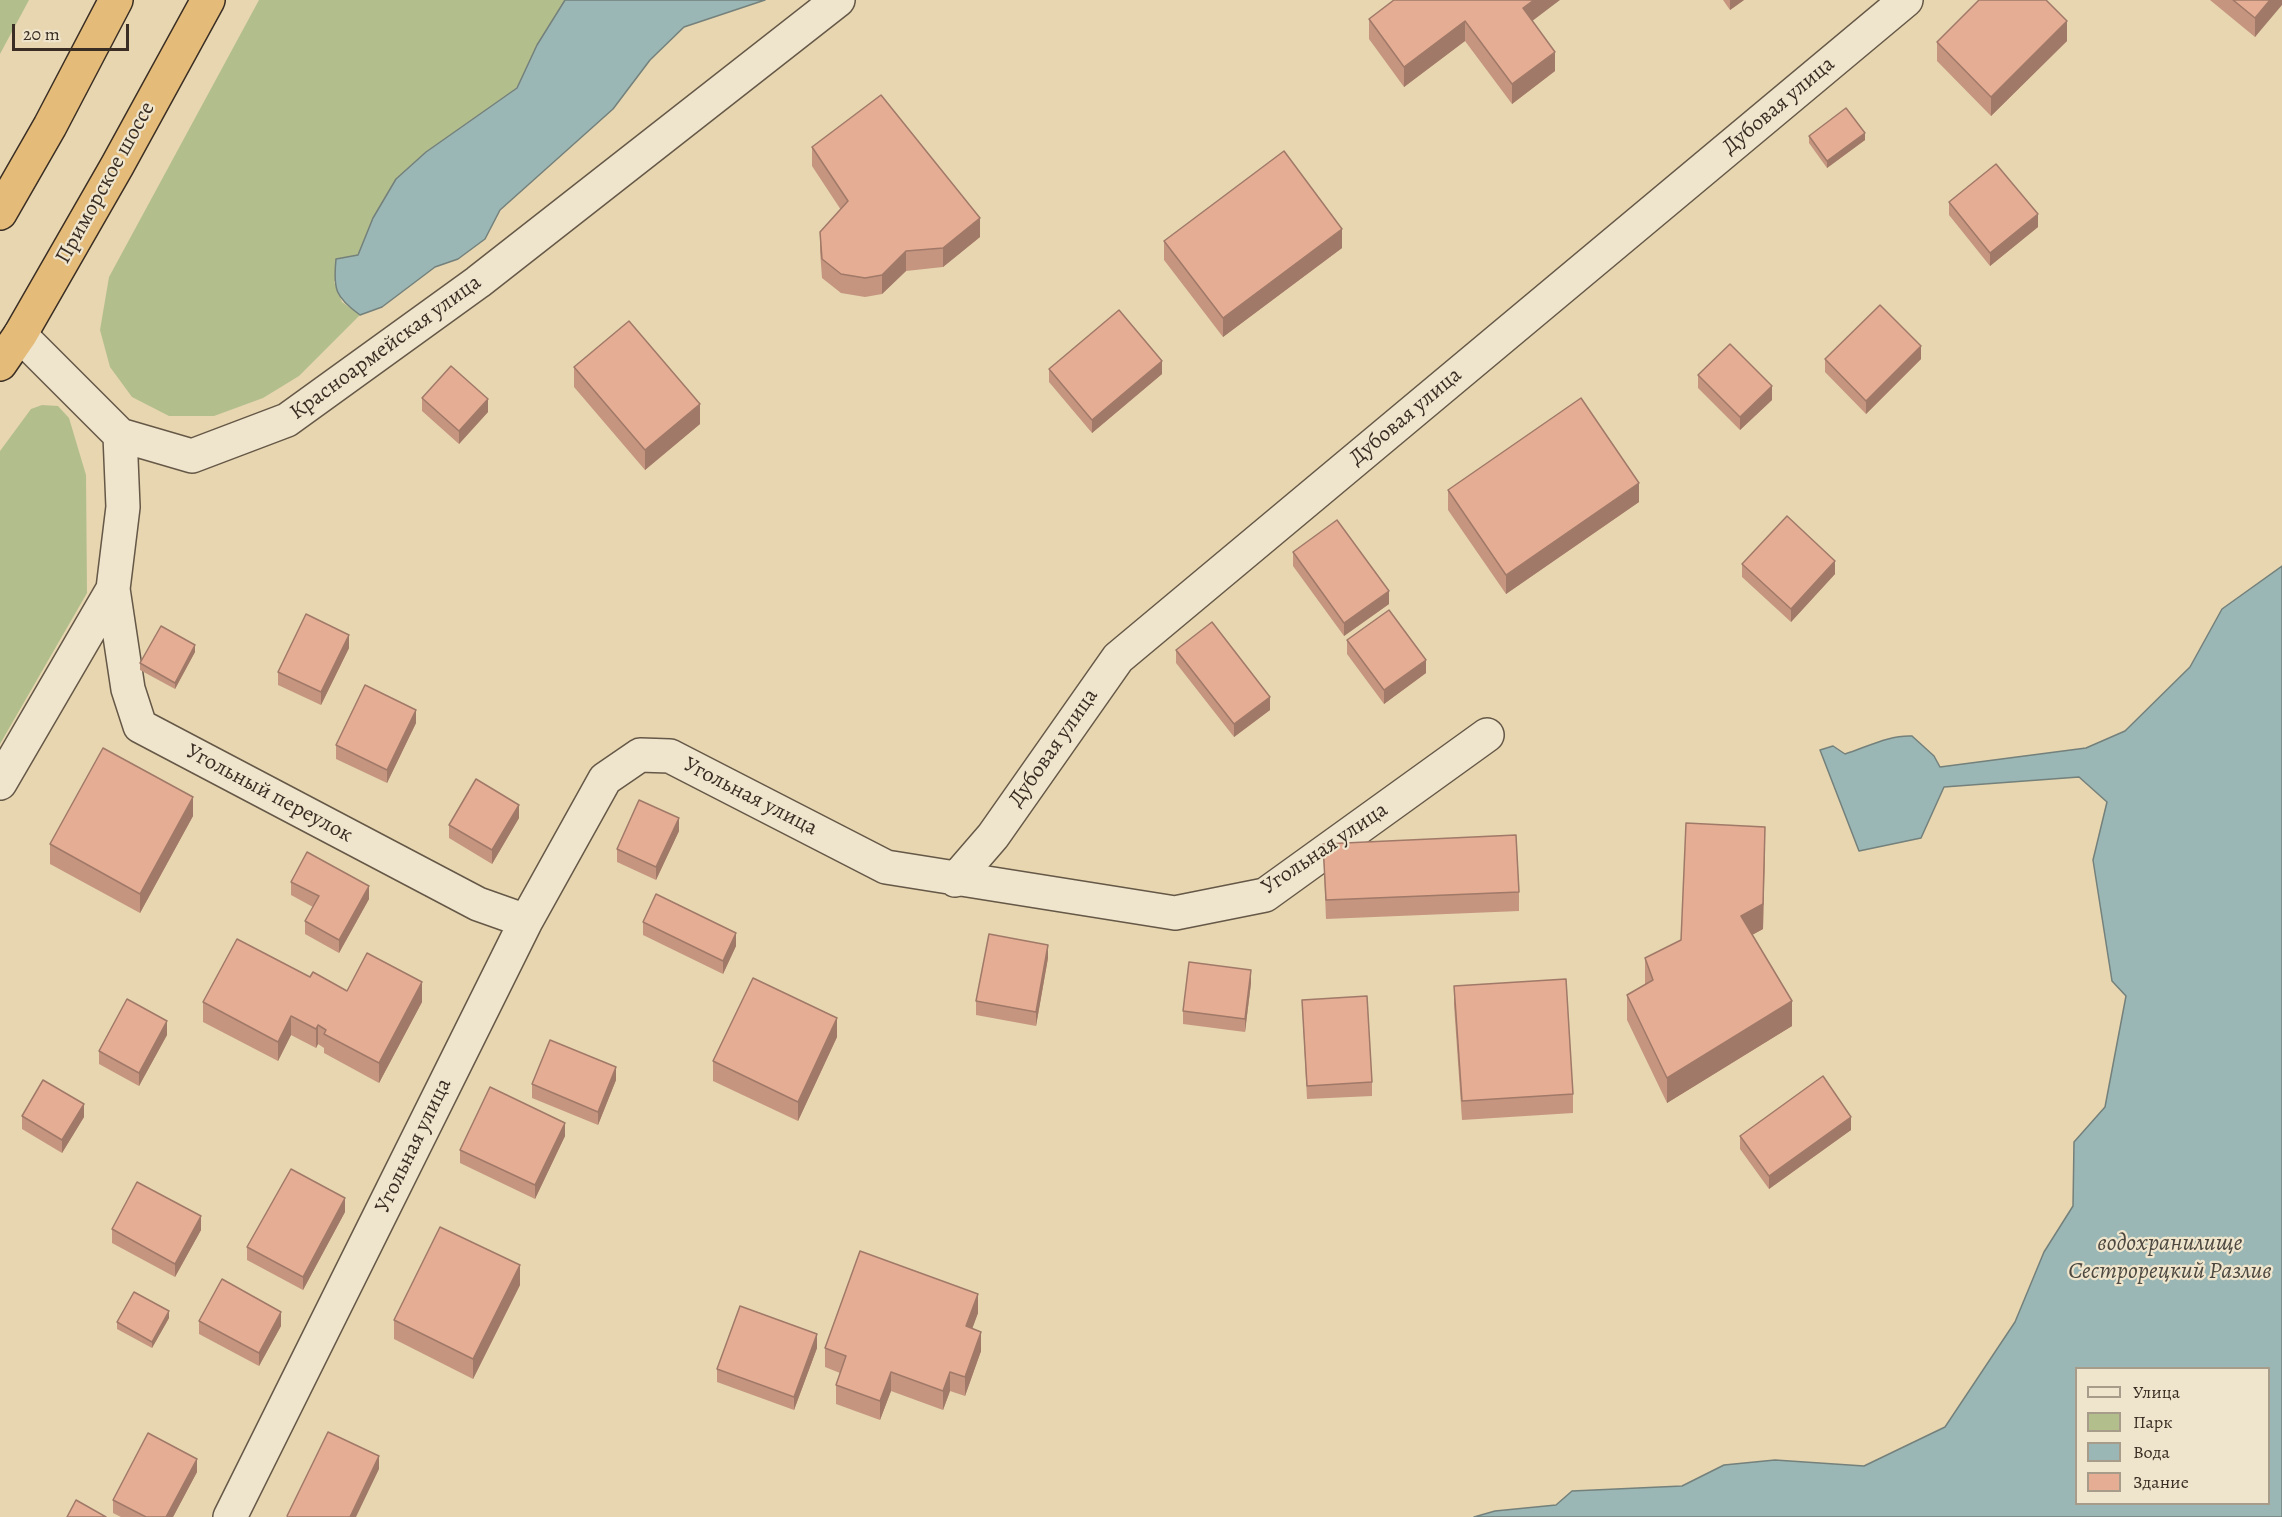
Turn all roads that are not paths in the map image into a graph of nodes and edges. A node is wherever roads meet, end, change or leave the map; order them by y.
1 (116, 0) edge
2 (208, 0) edge
3 (838, 0) edge
4 (1906, 0) edge
5 (0, 213) edge
6 (20, 335) junction
7 (0, 364) edge
8 (120, 435) junction
9 (113, 589) junction
10 (1487, 735) dead end
11 (0, 783) edge
12 (955, 880) junction
13 (526, 921) junction
14 (230, 1517) edge

1 - 5 highway
2 - 6 highway, Приморское шоссе
3 - 8 street, Красноармейская улица
4 - 12 street, Дубовая улица
6 - 7 highway, Приморское шоссе
6 - 8 street
8 - 9 street
9 - 11 street
9 - 13 street, Угольный переулок
10 - 12 street, Угольная улица
12 - 13 street, Угольная улица
13 - 14 street, Угольная улица

